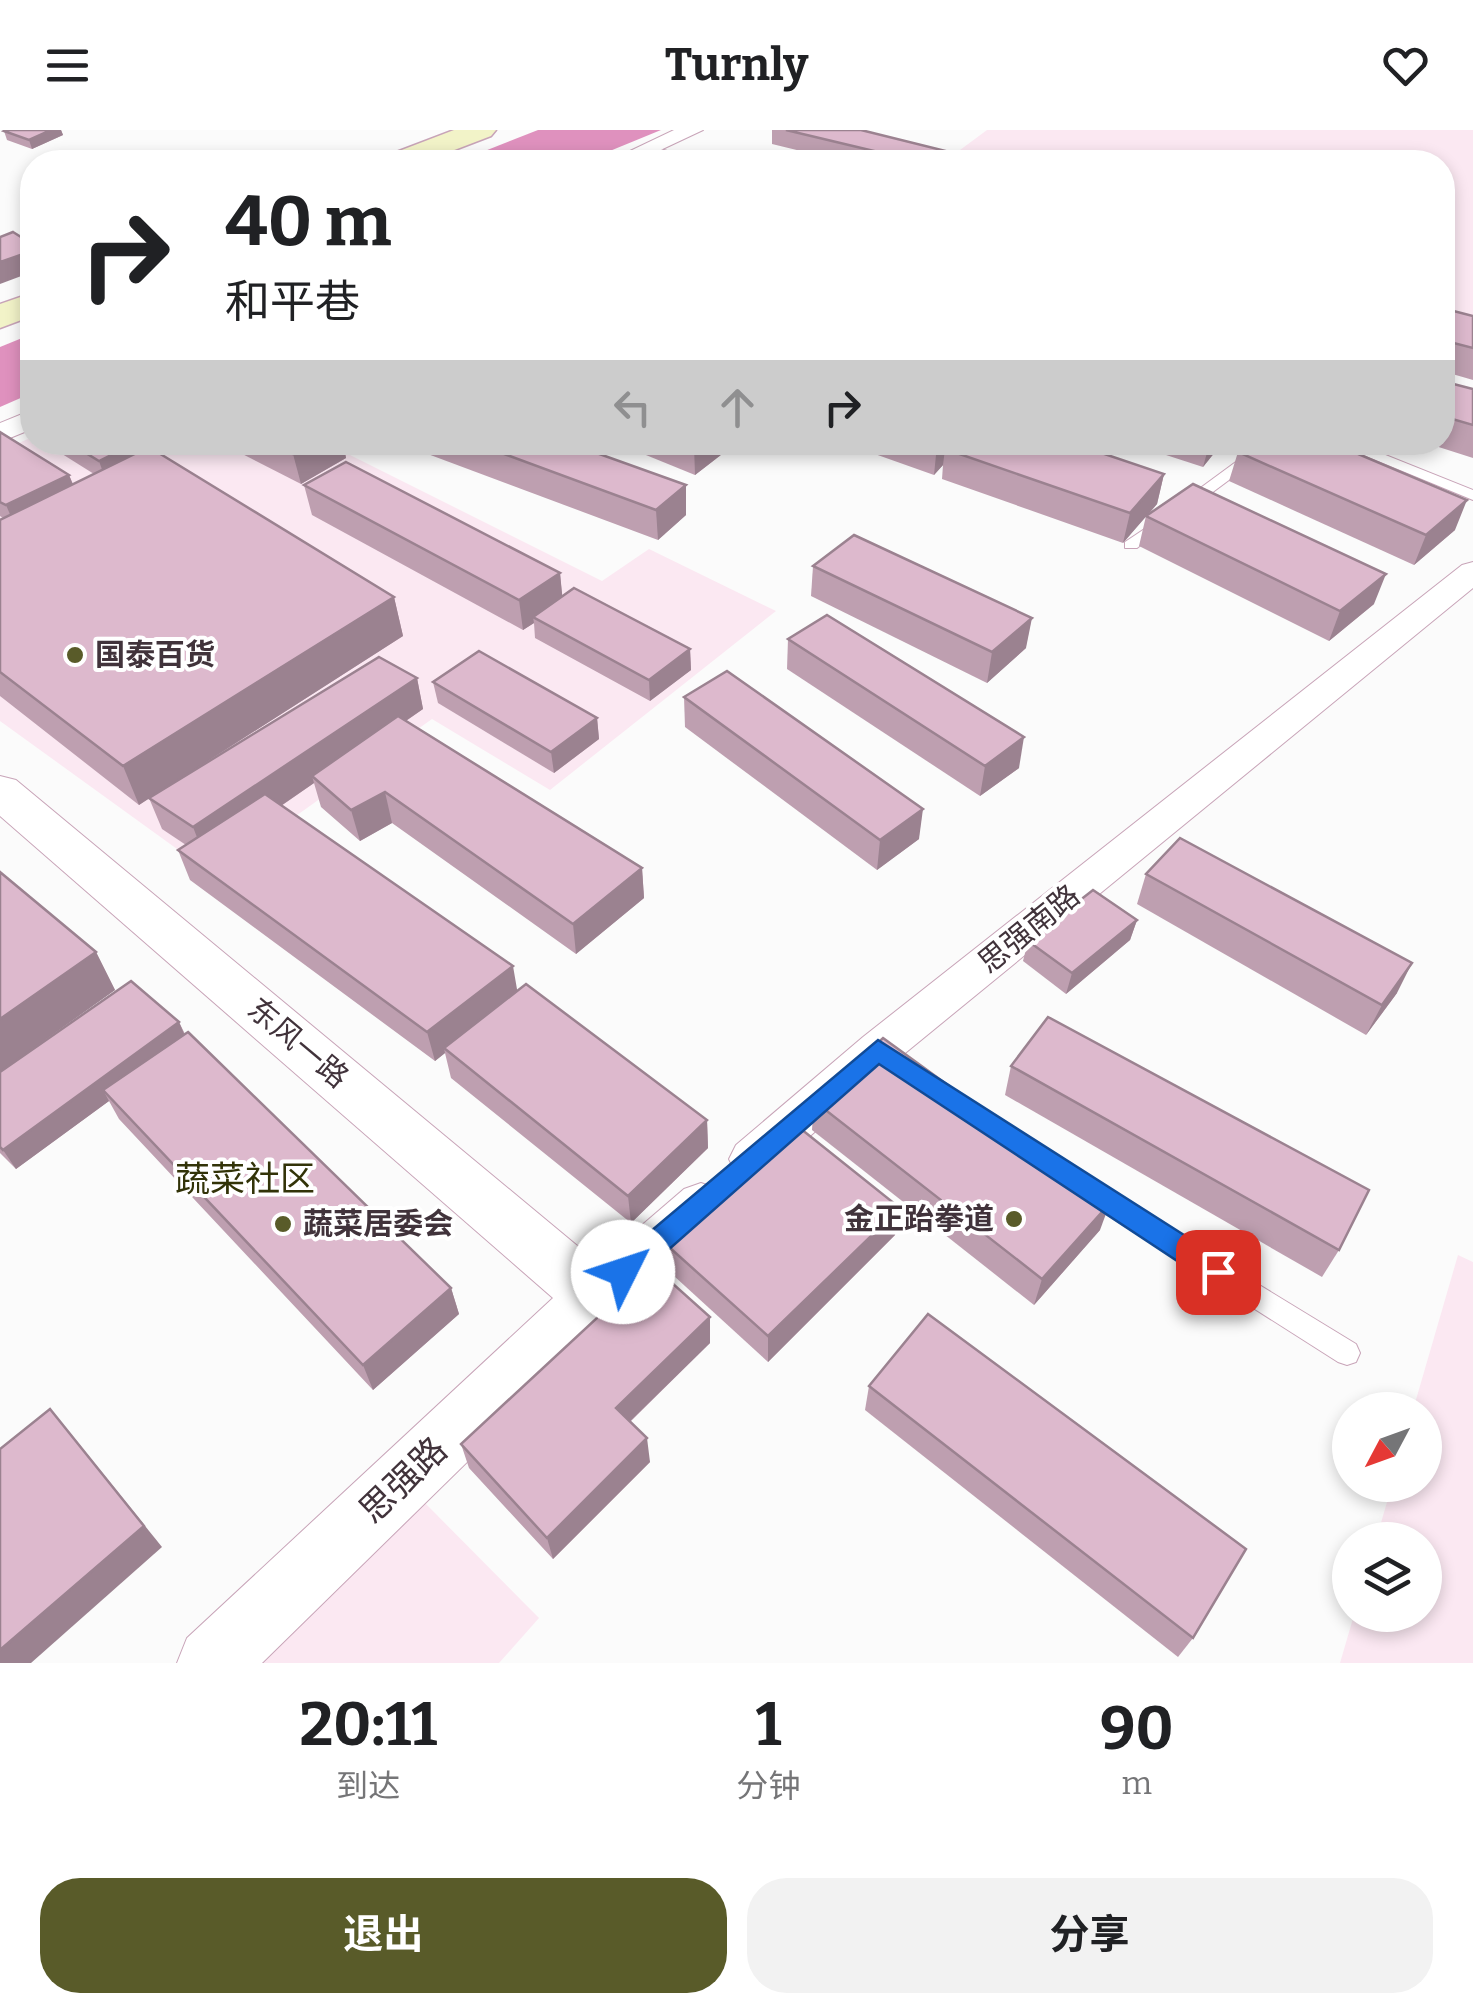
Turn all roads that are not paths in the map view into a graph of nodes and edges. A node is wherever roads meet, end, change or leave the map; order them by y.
1 (481, 130) edge
2 (692, 130) edge
3 (649, 149) joint
4 (428, 150) edge
5 (653, 150) edge
6 (1255, 455) edge
7 (1372, 455) edge
8 (1473, 495) edge
9 (1130, 546) edge
10 (1473, 572) edge
11 (0, 791) edge
12 (1074, 1182) edge
13 (595, 1297) junction
14 (1347, 1353) dead end
15 (212, 1663) edge

1 - 4 main road
2 - 3 street
3 - 5 lane
6 - 9 lane
7 - 8 lane
10 - 13 street, 思强南路
11 - 13 street, 东风一路
12 - 14 lane
13 - 15 street, 思强路

